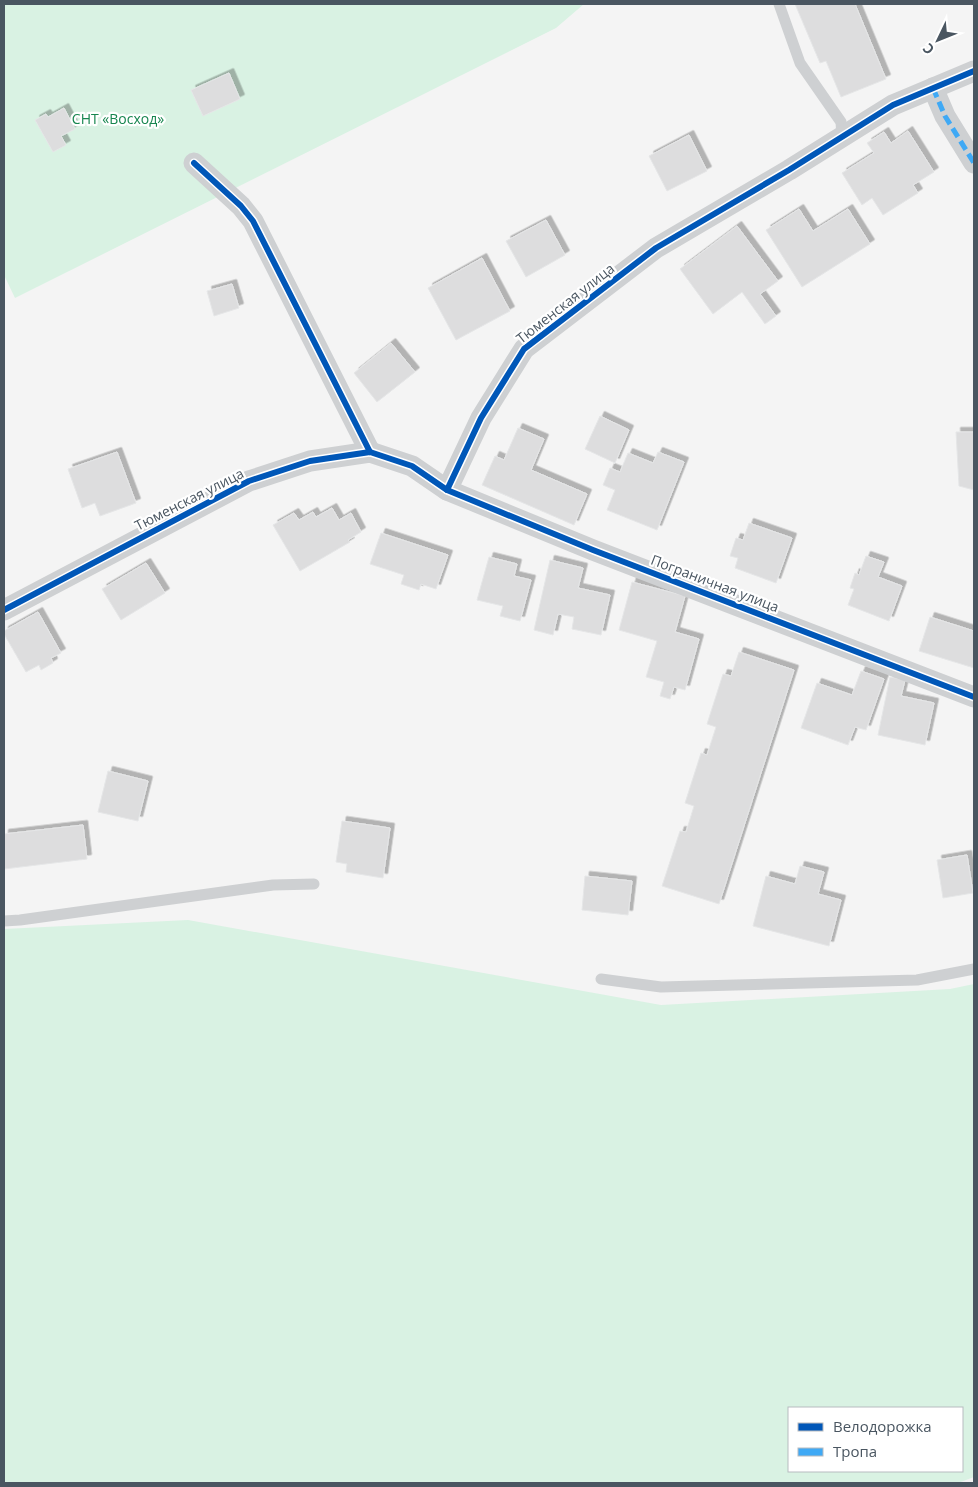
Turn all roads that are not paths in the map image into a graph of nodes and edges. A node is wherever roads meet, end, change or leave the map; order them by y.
1 (779, 4) edge
2 (974, 71) edge
3 (933, 88) junction
4 (842, 137) junction
5 (974, 162) edge
6 (194, 163) dead end
7 (370, 452) junction
8 (447, 490) junction
9 (4, 610) edge
10 (974, 697) edge
11 (314, 884) dead end
12 (4, 921) edge
13 (974, 969) edge
14 (601, 979) dead end

1 - 4 lane
2 - 3 street, Тюменская улица
3 - 4 street, Тюменская улица
3 - 5 street
4 - 8 street, Тюменская улица
6 - 7 street
7 - 8 street, Тюменская улица
7 - 9 street, Тюменская улица
8 - 10 street, Пограничная улица
11 - 12 lane
13 - 14 lane

